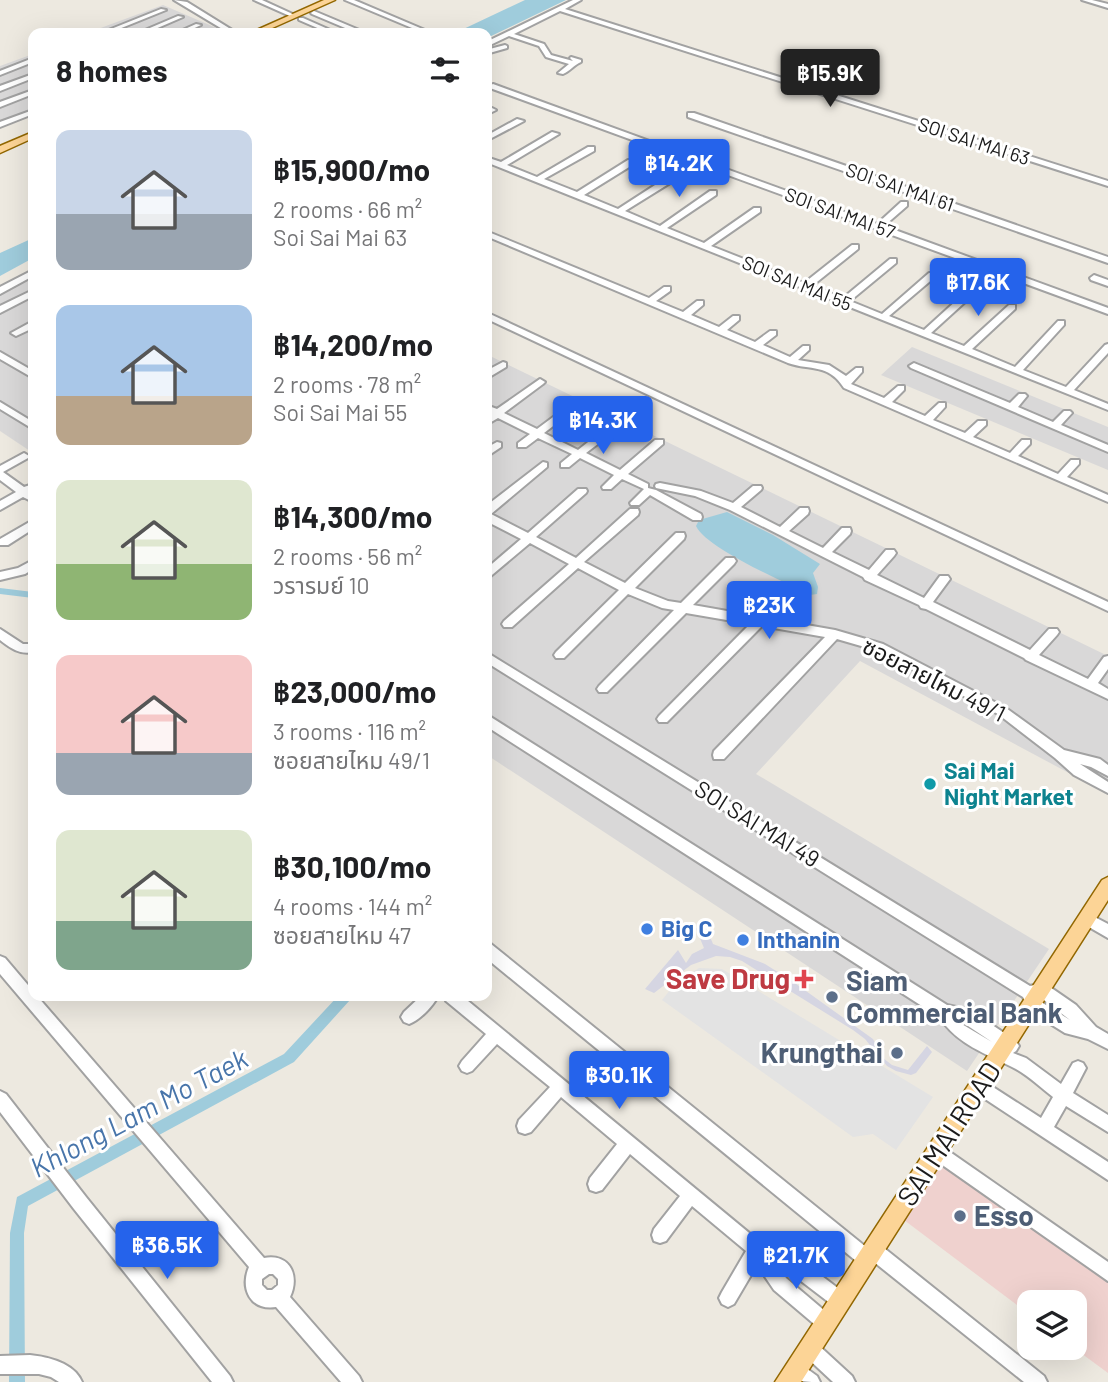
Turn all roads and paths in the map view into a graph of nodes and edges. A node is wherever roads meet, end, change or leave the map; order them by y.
1 (177, 0) edge
2 (257, 0) edge
3 (331, 0) edge
4 (346, 0) edge
5 (578, 0) edge
6 (1085, 0) edge
7 (1108, 6) edge
8 (390, 7) dead end
9 (560, 9) junction
10 (163, 10) dead end
11 (378, 12) junction
12 (314, 13) junction
13 (550, 13) junction
14 (298, 17) junction
15 (180, 18) dead end
16 (560, 19) dead end
17 (198, 25) dead end
18 (116, 28) edge
19 (154, 28) edge
20 (191, 28) edge
21 (225, 28) edge
22 (268, 28) edge
23 (277, 28) edge
24 (323, 28) edge
25 (350, 28) edge
26 (417, 28) edge
27 (508, 34) junction
28 (492, 42) edge
29 (505, 47) dead end
30 (492, 50) edge
31 (28, 62) edge
32 (0, 73) edge
33 (561, 73) dead end
34 (28, 78) edge
35 (493, 86) dead end
36 (0, 89) edge
37 (28, 94) edge
38 (0, 106) edge
39 (28, 114) edge
40 (691, 115) dead end
41 (520, 121) dead end
42 (0, 125) edge
43 (28, 130) edge
44 (555, 135) dead end
45 (492, 136) edge
46 (28, 137) edge
47 (0, 142) edge
48 (0, 149) edge
49 (591, 149) dead end
50 (492, 161) edge
51 (631, 162) dead end
52 (501, 165) junction
53 (672, 177) dead end
54 (537, 180) junction
55 (1108, 184) edge
56 (713, 193) dead end
57 (577, 196) junction
58 (904, 204) dead end
59 (757, 210) dead end
60 (618, 212) junction
61 (877, 227) junction
62 (660, 229) junction
63 (492, 235) edge
64 (705, 246) junction
65 (855, 247) dead end
66 (1108, 260) edge
67 (893, 261) dead end
68 (932, 275) dead end
69 (28, 276) edge
70 (1094, 278) dead end
71 (1108, 283) edge
72 (806, 286) junction
73 (667, 289) dead end
74 (0, 291) edge
75 (972, 291) dead end
76 (28, 296) edge
77 (650, 301) junction
78 (844, 302) junction
79 (700, 303) dead end
80 (1012, 307) dead end
81 (0, 310) edge
82 (1108, 311) edge
83 (684, 316) junction
84 (492, 317) edge
85 (883, 317) junction
86 (736, 318) dead end
87 (1061, 323) dead end
88 (28, 327) edge
89 (720, 331) junction
90 (16, 333) dead end
91 (773, 333) dead end
92 (925, 334) junction
93 (757, 346) junction
94 (1108, 347) edge
95 (806, 348) dead end
96 (966, 350) junction
97 (0, 355) edge
98 (790, 361) junction
99 (503, 365) dead end
100 (914, 366) dead end
101 (859, 370) dead end
102 (1016, 370) junction
103 (28, 372) edge
104 (492, 372) edge
105 (540, 382) dead end
106 (845, 382) junction
107 (901, 388) dead end
108 (1068, 391) junction
109 (1022, 396) dead end
110 (579, 402) dead end
111 (885, 403) junction
112 (0, 405) edge
113 (942, 405) dead end
114 (1108, 407) edge
115 (1011, 408) junction
116 (492, 411) edge
117 (1067, 413) dead end
118 (498, 414) junction
119 (492, 418) edge
120 (926, 421) junction
121 (620, 422) dead end
122 (28, 423) edge
123 (982, 423) dead end
124 (1055, 426) junction
125 (537, 434) junction
126 (966, 438) junction
127 (659, 442) dead end
128 (1026, 442) dead end
129 (497, 445) dead end
130 (522, 445) dead end
131 (492, 449) edge
132 (1108, 449) edge
133 (579, 455) junction
134 (24, 456) dead end
135 (1011, 457) junction
136 (1075, 462) dead end
137 (543, 465) dead end
138 (565, 466) dead end
139 (0, 470) edge
140 (0, 475) edge
141 (621, 476) junction
142 (1060, 478) junction
143 (607, 487) dead end
144 (757, 488) dead end
145 (651, 489) junction
146 (582, 491) dead end
147 (28, 492) edge
148 (28, 494) edge
149 (1107, 497) edge
150 (0, 506) edge
151 (734, 508) junction
152 (492, 509) edge
153 (804, 511) dead end
154 (492, 517) edge
155 (696, 517) dead end
156 (28, 527) edge
157 (846, 531) dead end
158 (780, 532) junction
159 (680, 536) dead end
160 (529, 538) junction
161 (4, 542) dead end
162 (890, 553) dead end
163 (824, 554) junction
164 (730, 562) dead end
165 (576, 563) junction
166 (28, 567) edge
167 (492, 571) edge
168 (0, 576) edge
169 (869, 576) junction
170 (944, 579) dead end
171 (627, 589) junction
172 (926, 605) junction
173 (1108, 607) edge
174 (682, 610) junction
175 (758, 623) junction
176 (508, 624) dead end
177 (1053, 632) dead end
178 (0, 633) edge
179 (835, 634) junction
180 (28, 649) edge
181 (561, 655) dead end
182 (1030, 657) junction
183 (492, 660) edge
184 (1108, 660) edge
185 (1089, 686) junction
186 (603, 689) dead end
187 (1108, 694) edge
188 (663, 719) dead end
189 (492, 723) edge
190 (719, 755) dead end
191 (1106, 779) edge
192 (1108, 885) edge
193 (1087, 919) junction
194 (1108, 932) edge
195 (492, 954) edge
196 (0, 963) edge
197 (1034, 995) junction
198 (28, 996) edge
199 (32, 1001) edge
200 (425, 1001) edge
201 (458, 1001) edge
202 (409, 1017) dead end
203 (496, 1033) junction
204 (1108, 1042) edge
205 (1004, 1048) junction
206 (467, 1066) dead end
207 (1078, 1068) dead end
208 (561, 1086) junction
209 (979, 1086) junction
210 (1064, 1096) junction
211 (0, 1099) edge
212 (1047, 1124) dead end
213 (1108, 1124) edge
214 (525, 1126) dead end
215 (628, 1143) junction
216 (40, 1149) joint
217 (937, 1152) junction
218 (1108, 1172) edge
219 (596, 1184) dead end
220 (691, 1194) junction
221 (80, 1203) joint
222 (660, 1235) dead end
223 (760, 1252) junction
224 (870, 1255) junction
225 (262, 1269) joint
226 (1108, 1272) edge
227 (278, 1296) joint
228 (728, 1298) dead end
229 (841, 1301) junction
230 (826, 1323) junction
231 (809, 1348) junction
232 (0, 1365) edge
233 (798, 1378) edge
234 (74, 1382) edge
235 (223, 1382) edge
236 (353, 1382) edge
237 (845, 1382) edge
238 (1038, 1382) edge

1 - 21 street
2 - 14 street
3 - 14 main road
4 - 11 street
4 - 12 main road
5 - 9 street
6 - 7 street
8 - 11 street
9 - 13 street
9 - 55 street, SOI SAI MAI 63
10 - 18 street
11 - 26 street
12 - 14 main road
12 - 25 street
13 - 16 street
13 - 27 street
14 - 22 main road
14 - 23 main road
14 - 24 street
15 - 19 street
17 - 20 street
27 - 28 street
27 - 33 street
29 - 30 street
31 - 32 street
34 - 36 street
35 - 61 street, SOI SAI MAI 57
37 - 38 street
39 - 42 street
40 - 66 street, SOI SAI MAI 61
41 - 45 street
43 - 47 main road
44 - 52 street
46 - 48 main road
49 - 54 street
50 - 52 street, SOI SAI MAI 55
51 - 57 street
52 - 54 street, SOI SAI MAI 55
53 - 60 street
54 - 57 street, SOI SAI MAI 55
56 - 62 street
57 - 60 street, SOI SAI MAI 55
58 - 61 street
59 - 64 street
60 - 62 street, SOI SAI MAI 55
61 - 82 street, SOI SAI MAI 57
62 - 64 street, SOI SAI MAI 55
63 - 77 street
64 - 72 street, SOI SAI MAI 55
65 - 72 street
67 - 78 street
68 - 85 street
69 - 74 street
70 - 71 street
72 - 78 street, SOI SAI MAI 55
73 - 77 street
75 - 92 street
76 - 81 street
77 - 83 street
78 - 85 street, SOI SAI MAI 55
79 - 83 street
80 - 96 street
83 - 89 street
84 - 173 street
85 - 92 street, SOI SAI MAI 55
86 - 89 street
87 - 102 street
88 - 90 street
89 - 93 street
91 - 93 street
92 - 96 street, SOI SAI MAI 55
93 - 98 street
94 - 108 street
95 - 98 street
96 - 102 street, SOI SAI MAI 55
97 - 103 street
98 - 106 street
99 - 104 street
100 - 115 street
101 - 106 street
102 - 108 street, SOI SAI MAI 55
105 - 118 street
106 - 111 street
107 - 111 street
108 - 114 street, SOI SAI MAI 55
109 - 115 street
110 - 125 street
111 - 120 street
112 - 122 street
113 - 120 street
115 - 124 street
116 - 118 street
117 - 124 street
118 - 119 street
118 - 125 street
120 - 126 street
121 - 133 street
123 - 126 street
124 - 132 street
125 - 130 street
125 - 133 street
126 - 135 street
127 - 141 street
128 - 135 street
129 - 131 street
133 - 138 street
133 - 141 street
134 - 139 street
135 - 142 street
136 - 142 street
137 - 152 street
140 - 147 street
141 - 143 street
141 - 145 street
142 - 149 street
144 - 151 street
145 - 151 street
145 - 155 street
145 - 165 street
146 - 160 street
148 - 150 street
151 - 158 street
153 - 158 street
154 - 160 street, ซอยสายไหม 49/1
156 - 161 street
157 - 163 street
158 - 163 street
159 - 171 street
160 - 165 street, ซอยสายไหม 49/1
160 - 167 street
162 - 169 street
163 - 169 street
164 - 174 street
165 - 171 street, ซอยสายไหม 49/1
165 - 176 street
166 - 168 street
169 - 172 street
170 - 172 street
171 - 174 street, ซอยสายไหม 49/1
171 - 181 street
172 - 182 street
174 - 175 street, ซอยสายไหม 49/1
174 - 186 street
175 - 179 street, ซอยสายไหม 49/1
175 - 188 street
177 - 182 street
178 - 180 street
179 - 190 street
179 - 191 street, ซอยสายไหม 49/1
182 - 185 street
183 - 197 street, SOI SAI MAI 49
184 - 185 street
185 - 187 street
189 - 205 street
192 - 193 main road, SAI MAI ROAD
193 - 194 street
193 - 197 main road, SAI MAI ROAD
195 - 224 street
196 - 198 street
197 - 204 street, SOI SAI MAI 49
197 - 205 main road, SAI MAI ROAD
199 - 225 street
200 - 202 street
201 - 203 street
203 - 206 street
203 - 208 street
205 - 209 main road, SAI MAI ROAD
205 - 210 street
207 - 210 street
208 - 214 street
208 - 215 street
209 - 217 main road, SAI MAI ROAD
209 - 218 street
210 - 212 street
210 - 213 street
211 - 216 street
215 - 219 street
215 - 220 street
216 - 221 street
217 - 224 main road, SAI MAI ROAD
217 - 226 street
220 - 222 street
220 - 223 street
221 - 235 street
223 - 228 street
223 - 229 street
223 - 230 street
224 - 229 main road, SAI MAI ROAD
224 - 238 street
225 - 227 street
227 - 236 street
229 - 230 main road, SAI MAI ROAD
230 - 231 main road, SAI MAI ROAD
231 - 233 main road, SAI MAI ROAD
231 - 237 street
232 - 234 street

